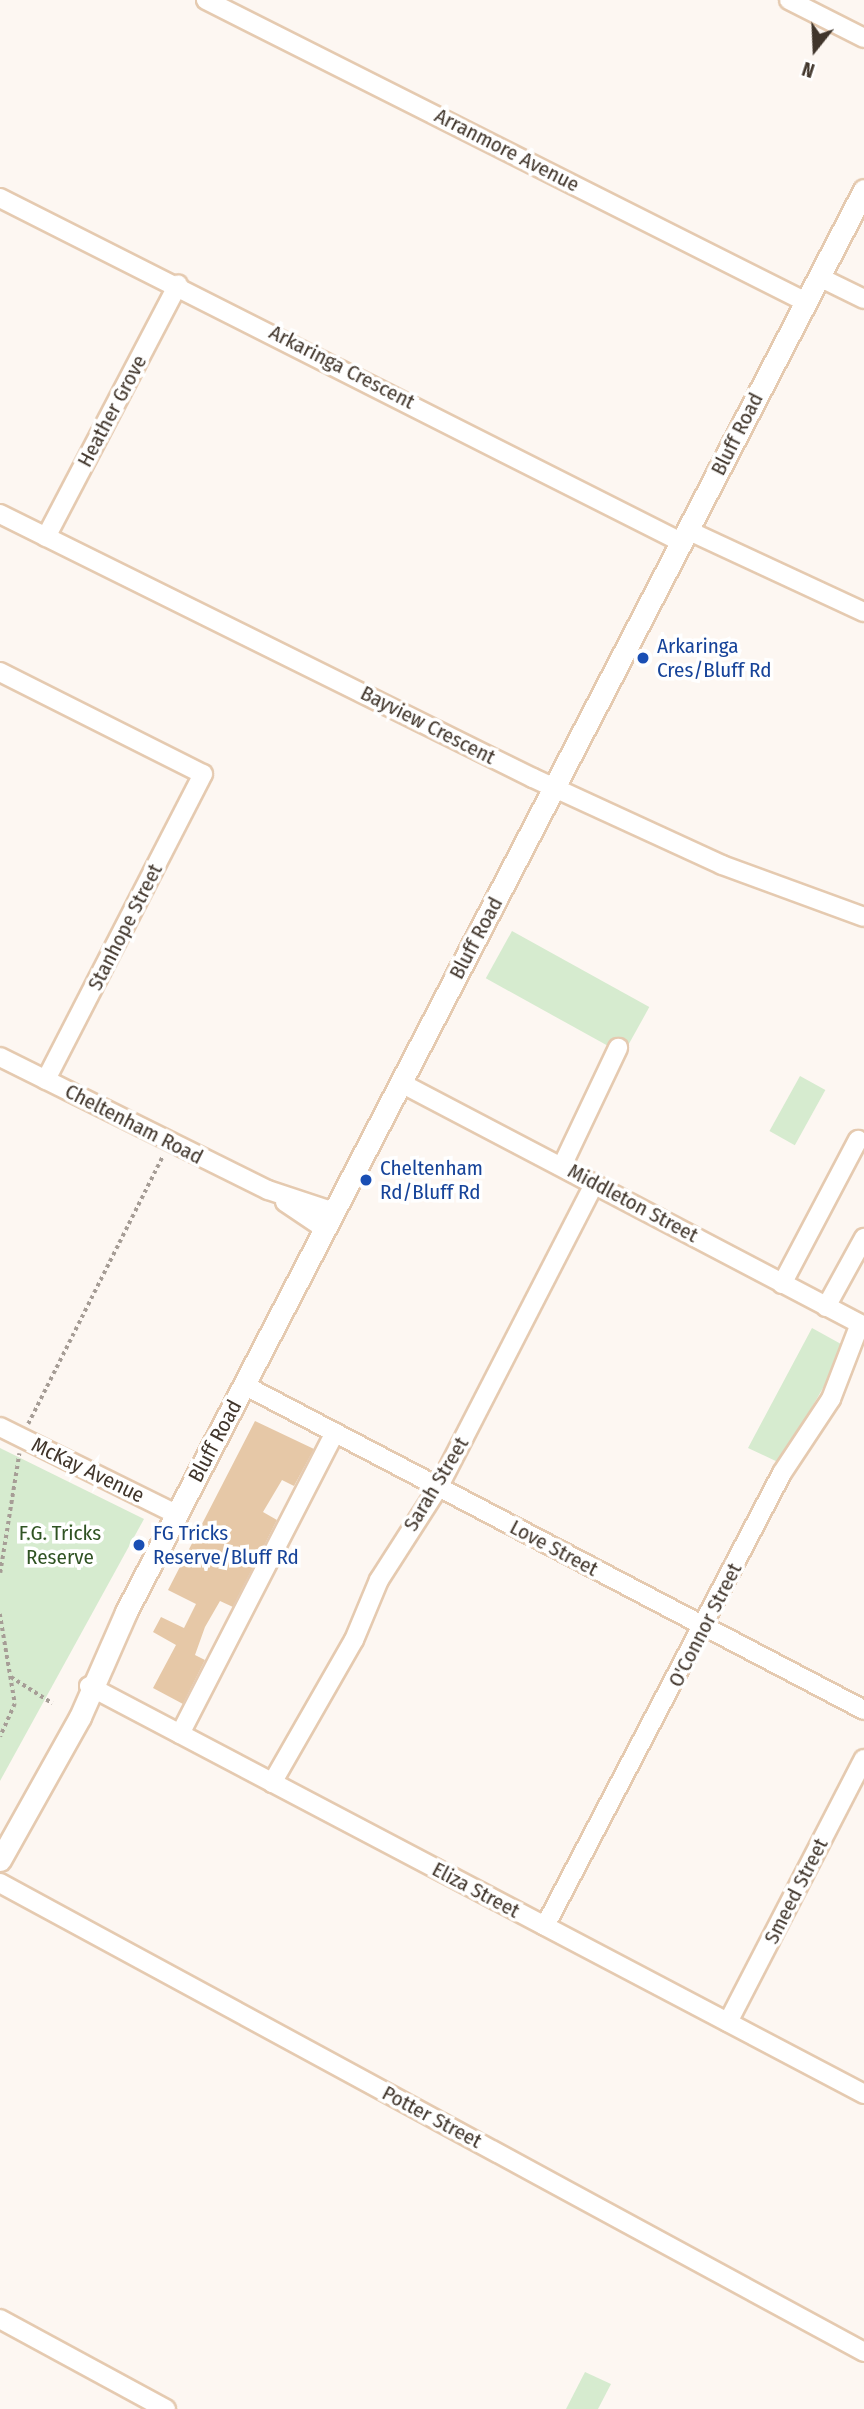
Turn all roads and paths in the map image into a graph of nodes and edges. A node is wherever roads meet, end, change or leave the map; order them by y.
1 (206, 0) edge
2 (789, 0) edge
3 (864, 38) edge
4 (864, 190) edge
5 (0, 198) edge
6 (819, 277) junction
7 (178, 284) junction
8 (864, 299) edge
9 (806, 302) junction
10 (0, 514) edge
11 (684, 536) junction
12 (46, 537) junction
13 (864, 612) edge
14 (0, 673) edge
15 (555, 787) junction
16 (864, 917) edge
17 (618, 1048) dead end
18 (0, 1057) edge
19 (46, 1080) junction
20 (401, 1083) junction
21 (858, 1140) dead end
22 (170, 1142) junction
23 (562, 1166) junction
24 (595, 1183) junction
25 (330, 1221) junction
26 (864, 1238) edge
27 (782, 1284) junction
28 (826, 1307) junction
29 (862, 1325) edge
30 (244, 1385) junction
31 (0, 1427) edge
32 (335, 1433) junction
33 (21, 1437) junction
34 (439, 1488) junction
35 (176, 1514) junction
36 (0, 1573) edge
37 (0, 1614) edge
38 (705, 1627) junction
39 (10, 1676) junction
40 (89, 1686) junction
41 (52, 1703) dead end
42 (864, 1710) edge
43 (180, 1734) junction
44 (0, 1737) edge
45 (864, 1759) edge
46 (272, 1783) junction
47 (0, 1859) edge
48 (0, 1883) edge
49 (545, 1926) junction
50 (728, 2022) junction
51 (864, 2094) edge
52 (0, 2319) edge
53 (864, 2352) edge
54 (166, 2409) edge

1 - 9 street, Arranmore Avenue
2 - 3 street
4 - 6 main road, Bluff Road
5 - 7 street, Arkaringa Crescent
6 - 8 street
6 - 9 main road, Bluff Road
7 - 11 street, Arkaringa Crescent
7 - 12 street, Heather Grove
9 - 11 main road, Bluff Road
10 - 12 street, Bayview Crescent
11 - 13 street, Arkaringa Crescent
11 - 15 main road, Bluff Road
12 - 15 street, Bayview Crescent
14 - 19 street, Stanhope Street
15 - 16 street, Bayview Crescent
15 - 20 main road, Bluff Road
17 - 23 street
18 - 19 street, Cheltenham Road
19 - 22 street, Cheltenham Road
20 - 23 street, Middleton Street
20 - 25 main road, Bluff Road
21 - 27 street
22 - 25 street, Cheltenham Road
22 - 33 path
23 - 24 street, Middleton Street
24 - 27 street, Middleton Street
24 - 34 street, Sarah Street
25 - 30 main road, Bluff Road
26 - 28 street
27 - 28 street, Middleton Street
28 - 29 street, Middleton Street
29 - 38 street, O'Connor Street
30 - 32 street, Love Street
30 - 35 main road, Bluff Road
31 - 33 street, McKay Avenue
32 - 34 street, Love Street
32 - 43 street
33 - 35 street, McKay Avenue
33 - 36 path
34 - 38 street, Love Street
34 - 46 street, Sarah Street
35 - 40 main road, Bluff Road
37 - 39 path
38 - 42 street, Love Street
38 - 49 street, O'Connor Street
39 - 41 path
39 - 44 path
40 - 43 street, Eliza Street
40 - 47 main road, Bluff Road
43 - 46 street, Eliza Street
45 - 50 street, Smeed Street
46 - 49 street, Eliza Street
48 - 53 street, Potter Street
49 - 50 street, Eliza Street
50 - 51 street, Eliza Street
52 - 54 street

